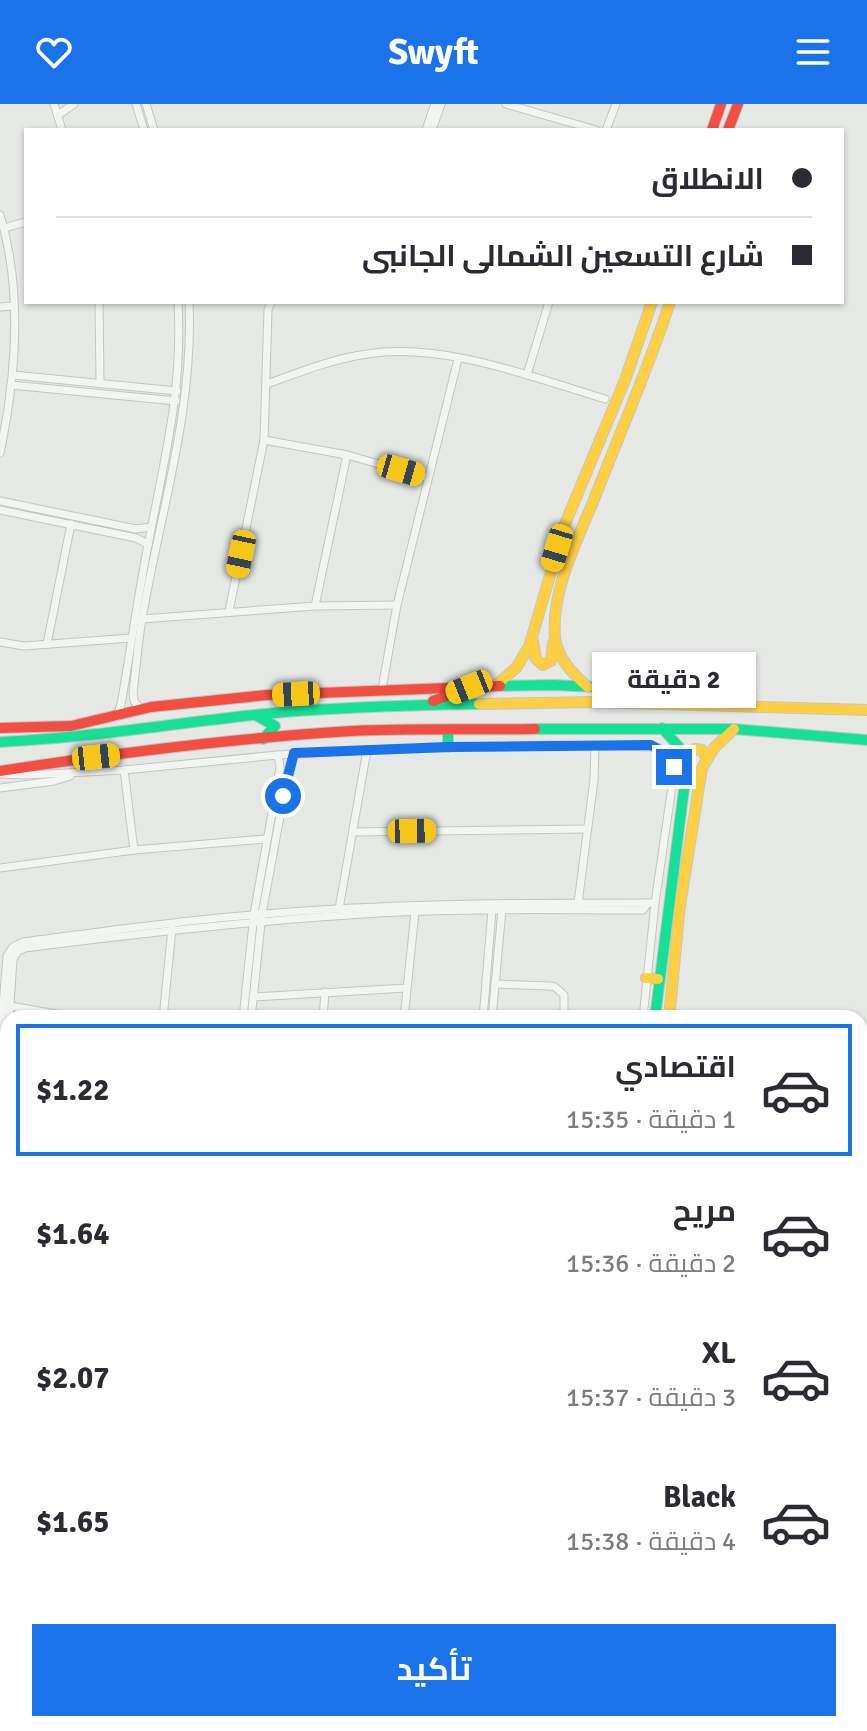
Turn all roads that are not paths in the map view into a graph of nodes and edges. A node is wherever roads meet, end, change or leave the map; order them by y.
1 (54, 104) edge
2 (74, 104) edge
3 (136, 104) edge
4 (146, 104) edge
5 (435, 104) edge
6 (441, 104) edge
7 (506, 104) edge
8 (616, 104) edge
9 (721, 104) edge
10 (738, 104) edge
11 (530, 107) edge
12 (58, 115) junction
13 (61, 128) edge
14 (143, 128) edge
15 (152, 128) edge
16 (427, 128) edge
17 (433, 128) edge
18 (590, 128) edge
19 (607, 128) edge
20 (713, 128) edge
21 (729, 128) edge
22 (0, 215) edge
23 (24, 223) edge
24 (4, 228) junction
25 (99, 304) edge
26 (178, 304) edge
27 (189, 304) edge
28 (270, 304) edge
29 (548, 304) edge
30 (651, 304) edge
31 (669, 304) edge
32 (13, 306) junction
33 (0, 307) edge
34 (179, 314) junction
35 (190, 314) junction
36 (458, 359) junction
37 (13, 375) junction
38 (527, 375) junction
39 (100, 382) junction
40 (267, 384) junction
41 (11, 385) junction
42 (177, 391) junction
43 (605, 399) dead end
44 (176, 401) junction
45 (264, 440) junction
46 (0, 453) edge
47 (347, 455) junction
48 (428, 478) junction
49 (0, 501) edge
50 (0, 510) edge
51 (71, 524) junction
52 (151, 527) junction
53 (148, 544) junction
54 (397, 605) junction
55 (315, 606) junction
56 (229, 611) junction
57 (142, 619) junction
58 (131, 638) junction
59 (555, 638) junction
60 (532, 639) junction
61 (0, 642) edge
62 (47, 644) junction
63 (495, 686) junction
64 (469, 687) junction
65 (588, 687) junction
66 (382, 689) junction
67 (659, 703) junction
68 (426, 704) junction
69 (141, 709) junction
70 (302, 710) junction
71 (867, 710) edge
72 (255, 715) junction
73 (117, 717) junction
74 (0, 728) edge
75 (662, 728) junction
76 (734, 729) junction
77 (448, 730) junction
78 (305, 734) junction
79 (263, 739) junction
80 (867, 740) edge
81 (0, 742) edge
82 (595, 746) junction
83 (448, 747) junction
84 (367, 750) junction
85 (294, 753) junction
86 (278, 755) junction
87 (706, 757) junction
88 (124, 770) junction
89 (0, 772) edge
90 (75, 773) junction
91 (680, 773) junction
92 (0, 788) edge
93 (587, 829) junction
94 (354, 832) junction
95 (266, 839) junction
96 (134, 850) junction
97 (0, 868) edge
98 (578, 903) junction
99 (651, 903) junction
100 (454, 908) junction
101 (339, 909) junction
102 (492, 910) junction
103 (502, 910) junction
104 (415, 912) junction
105 (258, 918) junction
106 (172, 929) junction
107 (646, 978) junction
108 (658, 979) junction
109 (495, 984) junction
110 (406, 988) junction
111 (325, 992) junction
112 (253, 997) junction
113 (10, 1006) junction
114 (3, 1010) edge
115 (10, 1010) edge
116 (33, 1010) edge
117 (164, 1010) edge
118 (244, 1010) edge
119 (252, 1010) edge
120 (324, 1010) edge
121 (405, 1010) edge
122 (484, 1010) edge
123 (493, 1010) edge
124 (564, 1010) edge
125 (644, 1010) edge
126 (656, 1010) edge
127 (670, 1010) edge

1 - 12 street
2 - 12 street
3 - 14 street
4 - 15 street
5 - 16 street
6 - 17 street
7 - 11 street
8 - 19 street
9 - 20 street
10 - 21 street
11 - 18 street
12 - 13 street
22 - 24 street
23 - 24 street
24 - 32 street
25 - 39 street
26 - 34 street
27 - 35 street
28 - 40 street
29 - 38 street
30 - 60 street
31 - 59 street
32 - 33 street
32 - 37 street
34 - 35 street
34 - 42 street
35 - 57 street
36 - 38 street
36 - 40 street
36 - 48 street
37 - 39 street
37 - 41 street
38 - 43 street
39 - 42 street
40 - 45 street
41 - 44 street
41 - 46 street
42 - 44 street
44 - 52 street
45 - 47 street
45 - 56 street
47 - 48 street
47 - 55 street
48 - 54 street
49 - 52 street
50 - 51 street
51 - 53 street
51 - 62 street
52 - 53 street
53 - 58 street
54 - 55 street
54 - 66 street
55 - 56 street
56 - 57 street
57 - 69 street
58 - 62 street
58 - 73 street
59 - 60 street
59 - 65 street
60 - 63 street
61 - 62 street
63 - 64 street
63 - 65 street
64 - 66 street
64 - 68 street
65 - 67 street
66 - 69 street
67 - 68 street
67 - 71 street
68 - 70 street
69 - 73 street
70 - 72 street
70 - 78 street
72 - 79 street
72 - 81 street
73 - 74 street
75 - 76 street
75 - 77 street
75 - 91 street
76 - 80 street
76 - 87 street
77 - 78 street
77 - 83 street
78 - 79 street
79 - 89 street
82 - 83 street
82 - 91 street
82 - 93 street
83 - 84 street
84 - 85 street
84 - 94 street
85 - 86 street
85 - 105 street
86 - 88 street
86 - 95 street
87 - 91 street
87 - 127 street
88 - 90 street
88 - 96 street
89 - 90 street
90 - 92 street
91 - 99 street
91 - 108 street
93 - 94 street
93 - 98 street
94 - 101 street
95 - 96 street
95 - 105 street
96 - 97 street
98 - 99 street
98 - 100 street
99 - 103 street
99 - 107 street
100 - 101 street
100 - 102 street
100 - 104 street
101 - 105 street
102 - 103 street
102 - 122 street
103 - 109 street
104 - 105 street
104 - 110 street
105 - 106 street
105 - 112 street
105 - 114 street
105 - 118 street
106 - 113 street
106 - 117 street
107 - 108 street
107 - 125 street
108 - 126 street
109 - 123 street
109 - 124 street
110 - 111 street
110 - 121 street
111 - 112 street
111 - 120 street
112 - 119 street
113 - 115 street
113 - 116 street

